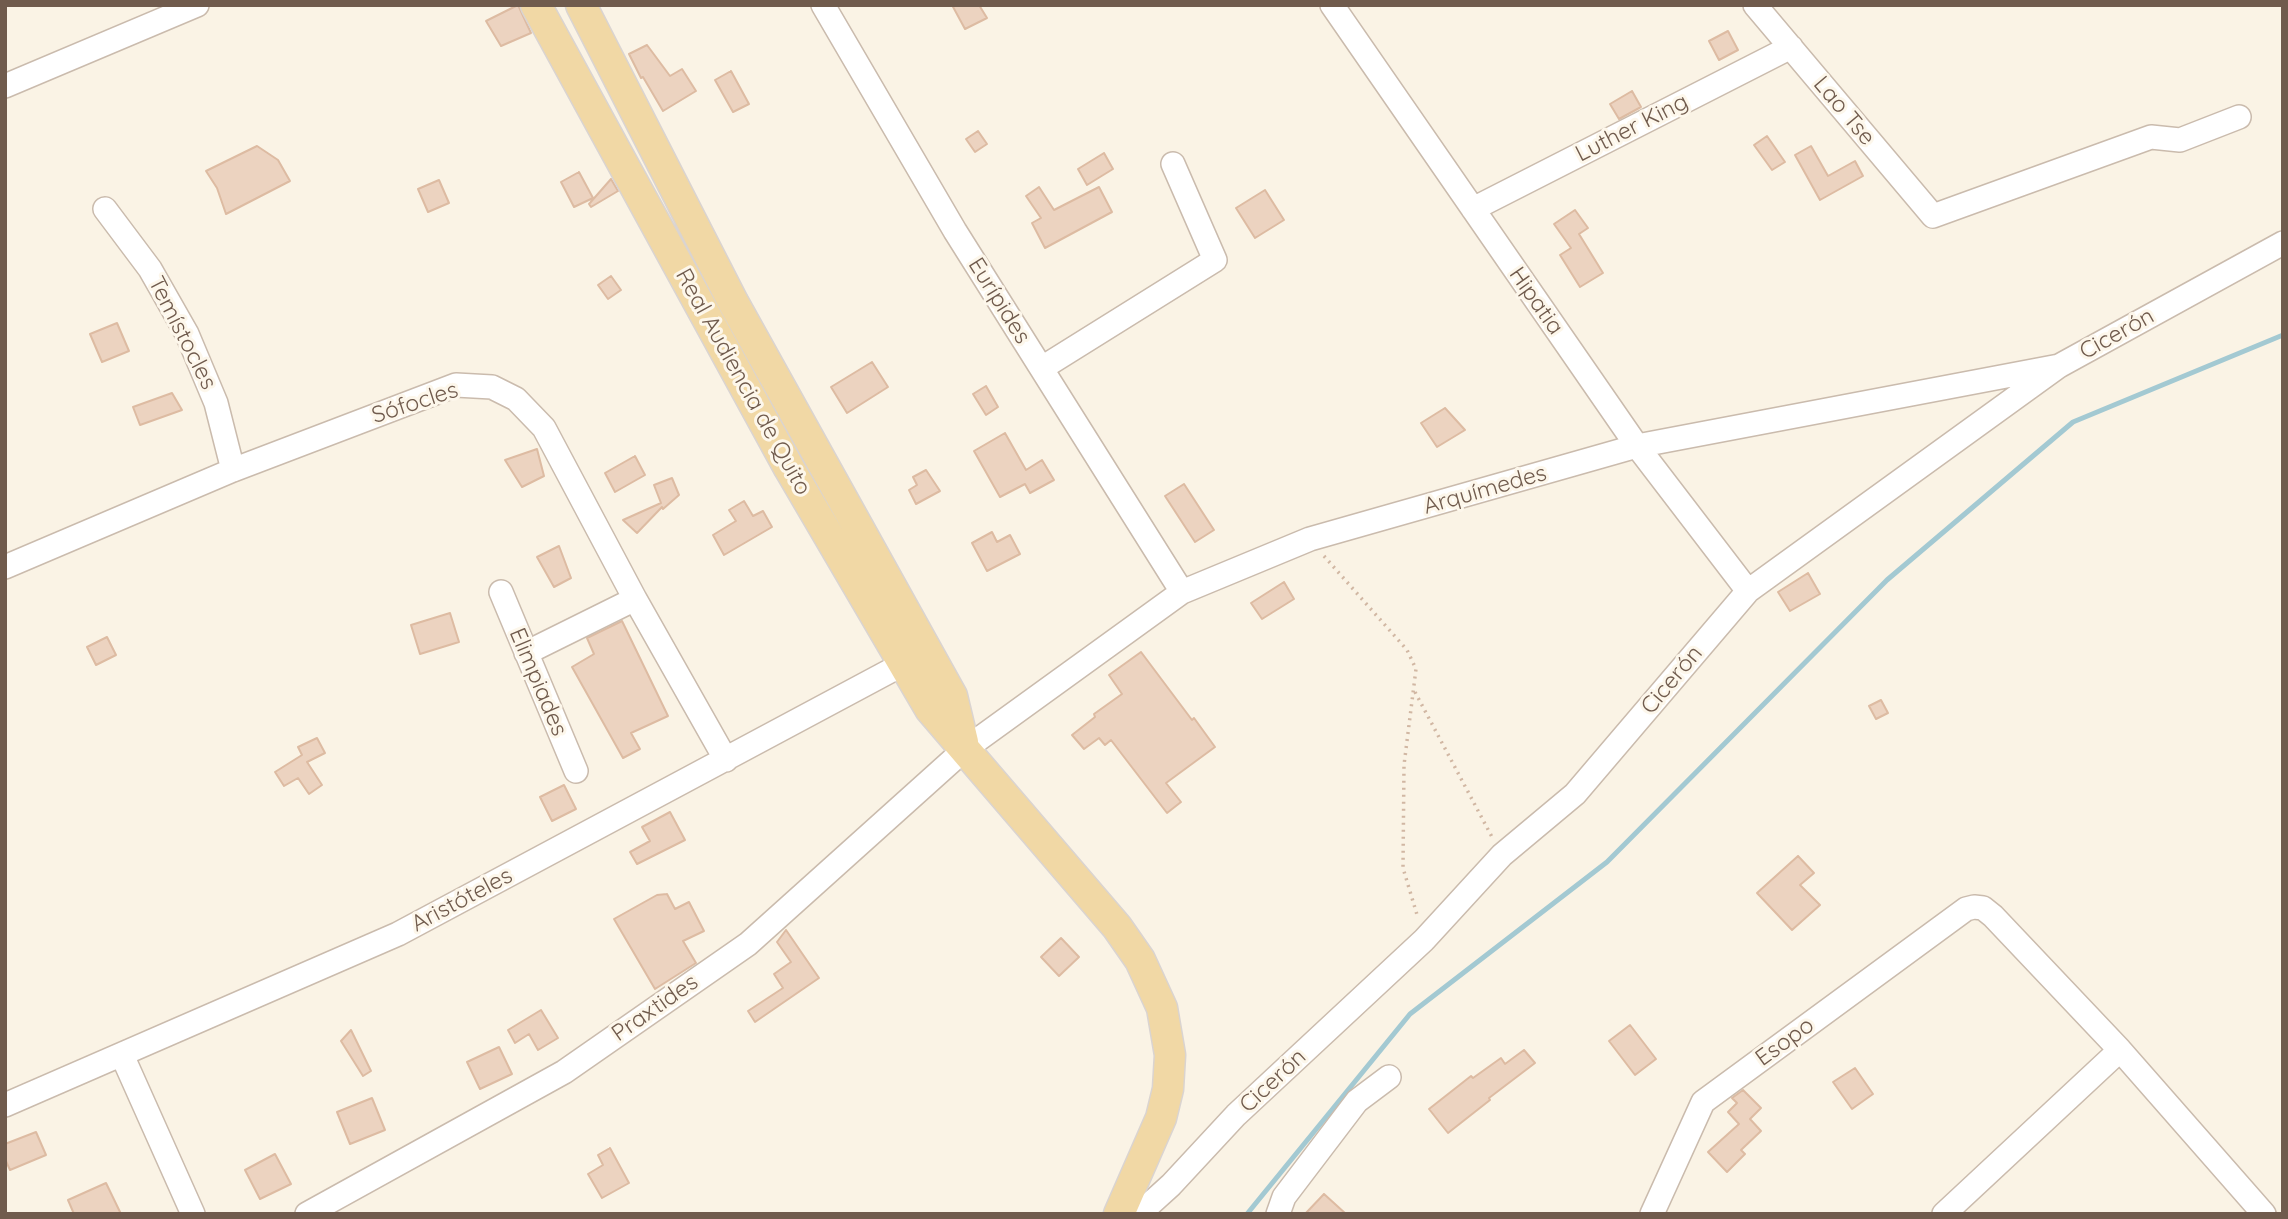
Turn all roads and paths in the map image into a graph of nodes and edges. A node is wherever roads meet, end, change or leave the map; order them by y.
1 (197, 5) edge
2 (536, 5) edge
3 (581, 5) edge
4 (823, 5) edge
5 (1333, 5) edge
6 (1755, 5) edge
7 (1791, 47) junction
8 (5, 86) edge
9 (2239, 117) dead end
10 (1173, 164) dead end
11 (105, 209) dead end
12 (1473, 209) junction
13 (2283, 243) edge
14 (2059, 366) junction
15 (1042, 368) junction
16 (1637, 446) junction
17 (233, 470) junction
18 (1310, 539) junction
19 (5, 567) edge
20 (1748, 591) junction
21 (501, 592) dead end
22 (1182, 592) junction
23 (635, 599) junction
24 (526, 653) junction
25 (903, 664) junction
26 (1414, 690) junction
27 (965, 749) junction
28 (726, 760) junction
29 (576, 771) dead end
30 (1502, 855) junction
31 (1424, 940) junction
32 (2120, 1050) junction
33 (122, 1055) junction
34 (1389, 1077) dead end
35 (5, 1105) edge
36 (193, 1214) edge
37 (307, 1214) edge
38 (1119, 1214) edge
39 (1139, 1214) edge
40 (1278, 1214) edge
41 (1652, 1214) edge
42 (1944, 1214) edge
43 (2264, 1214) edge

1 - 8 street
2 - 25 main road, Real Audiencia de Quito
3 - 27 main road, Real Audiencia de Quito
4 - 15 street, Eurípides
5 - 12 street, Hipatia
6 - 7 street, Lao Tse
7 - 9 street, Lao Tse
7 - 12 street, Luther King
10 - 15 street
11 - 17 street, Temístocles
12 - 16 street, Hipatia
13 - 14 street, Cicerón
14 - 16 street, Arquímedes
14 - 20 street, Cicerón
15 - 22 street, Eurípides
16 - 18 street, Arquímedes
16 - 20 street, Hipatia
17 - 19 street, Sófocles
17 - 23 street, Sófocles
18 - 22 street, Arquímedes
18 - 26 path
20 - 30 street, Cicerón
21 - 24 street, Elimpiades
22 - 27 street, Arquímedes
23 - 24 street
23 - 28 street, Sófocles
24 - 29 street, Elimpiades
25 - 27 main road, Real Audiencia de Quito
25 - 28 street, Aristóteles
26 - 30 path
26 - 31 path
27 - 37 street, Praxtides
27 - 38 main road, Real Audiencia de Quito
28 - 33 street, Aristóteles
30 - 31 street, Cicerón
31 - 39 street, Cicerón
32 - 41 street, Esopo
32 - 42 street
32 - 43 street
33 - 35 street, Aristóteles
33 - 36 street
34 - 40 street

